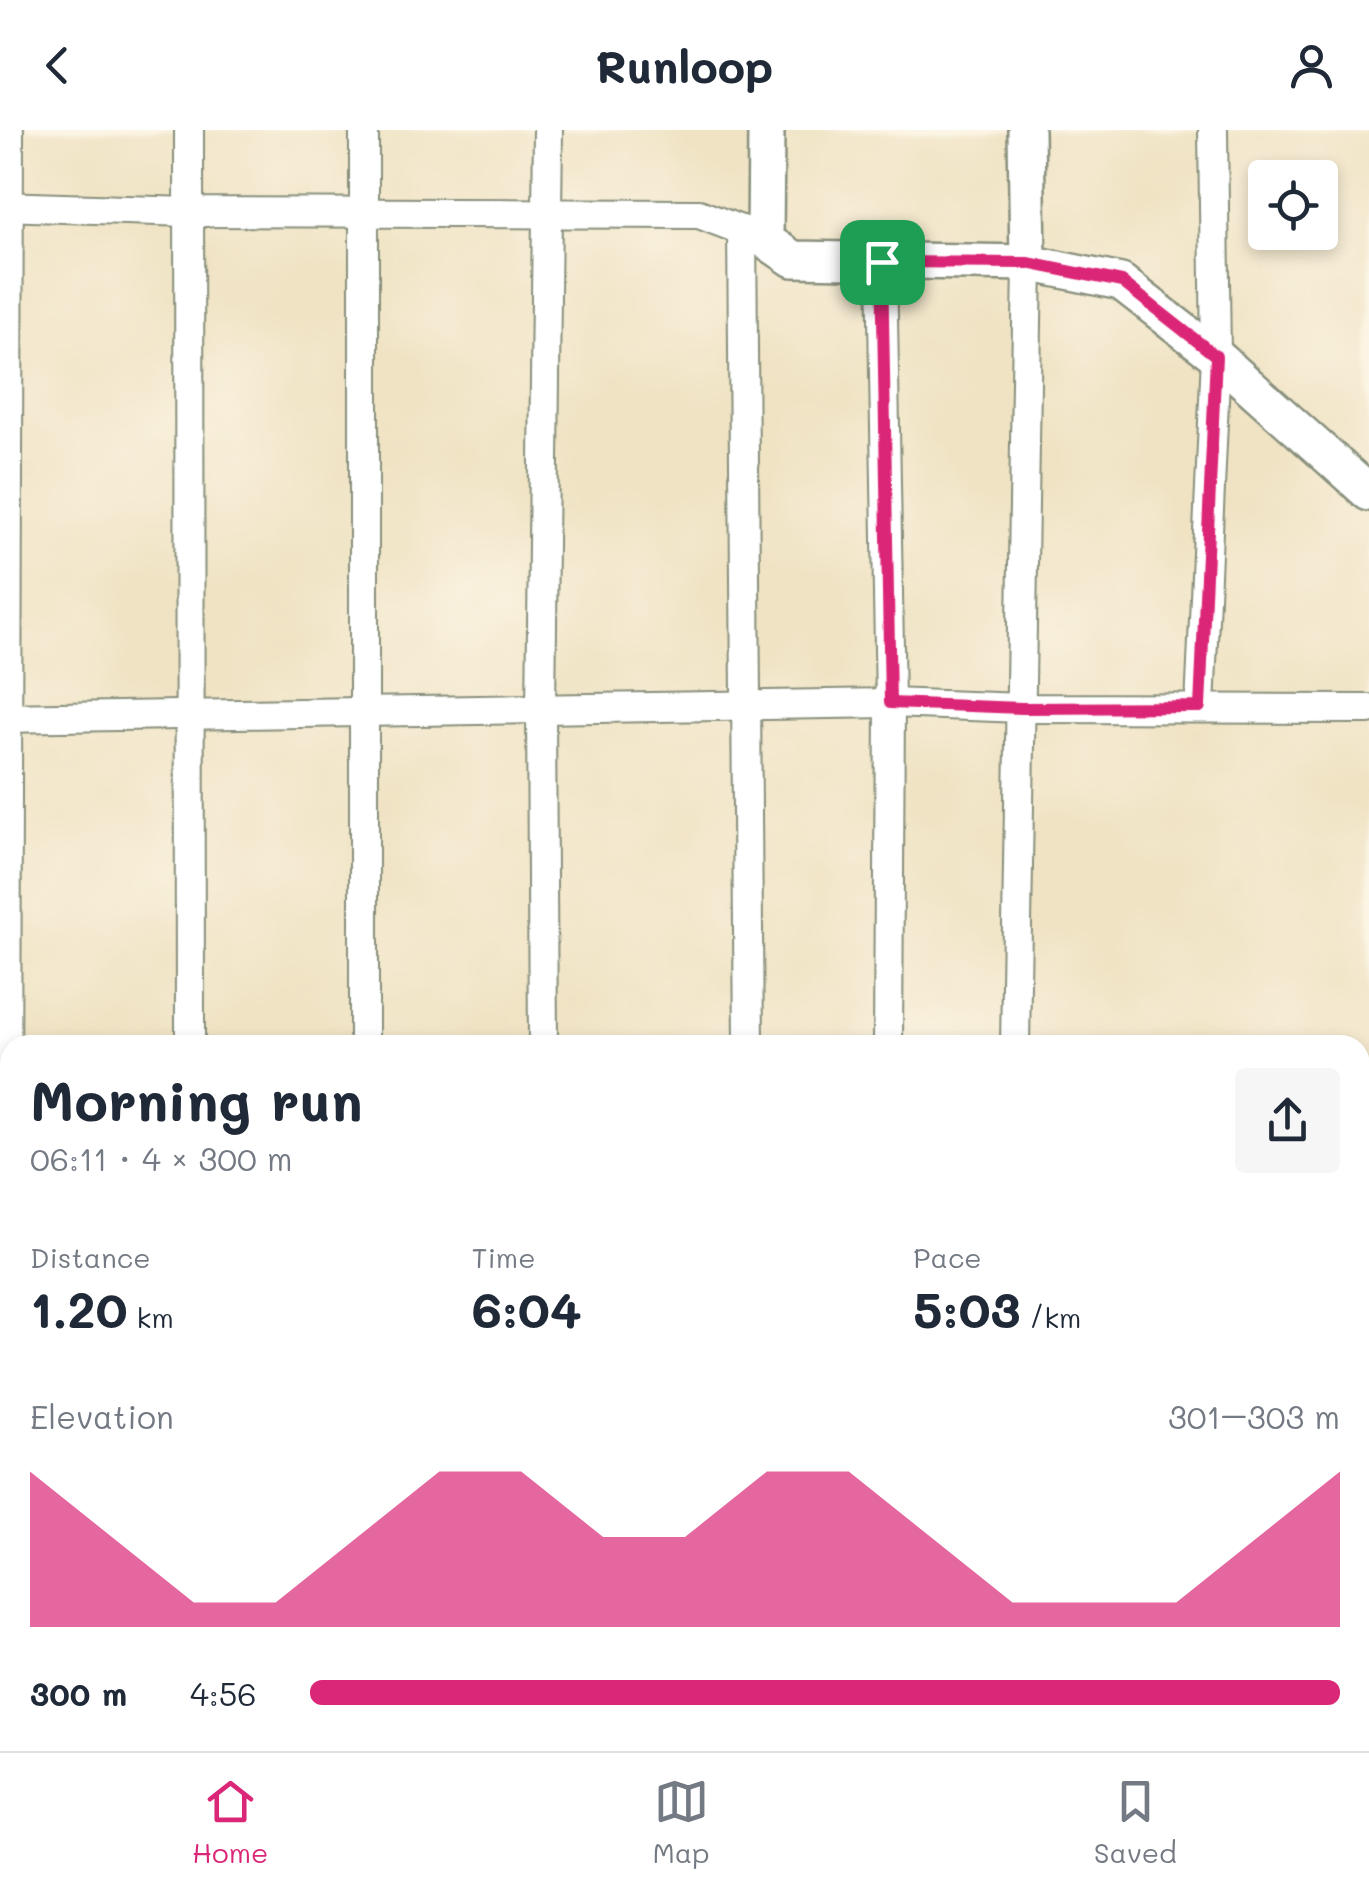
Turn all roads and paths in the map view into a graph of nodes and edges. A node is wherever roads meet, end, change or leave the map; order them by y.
1 (9, 130) edge
2 (190, 130) edge
3 (364, 130) edge
4 (548, 130) edge
5 (766, 130) edge
6 (1026, 130) edge
7 (1213, 130) edge
8 (3, 206) edge
9 (189, 212) junction
10 (365, 212) junction
11 (547, 213) junction
12 (754, 235) junction
13 (882, 262) junction
14 (1028, 263) junction
15 (1216, 356) junction
16 (1369, 493) edge
17 (890, 703) junction
18 (746, 705) junction
19 (1200, 707) junction
20 (541, 708) junction
21 (1022, 708) junction
22 (364, 709) junction
23 (1369, 710) edge
24 (190, 713) junction
25 (4, 718) edge
26 (5, 1035) edge
27 (190, 1035) edge
28 (364, 1035) edge
29 (542, 1035) edge
30 (749, 1035) edge
31 (888, 1035) edge
32 (1015, 1035) edge

1 - 8 street
2 - 9 street
3 - 10 street
4 - 11 street
5 - 12 street
6 - 14 street
7 - 15 street
8 - 9 street
8 - 25 street
9 - 10 street
9 - 24 street
10 - 11 street
10 - 22 street
11 - 12 street
11 - 20 street
12 - 13 street
12 - 18 street
13 - 14 street
13 - 17 street
14 - 15 street
14 - 21 street
15 - 16 street
15 - 19 street
17 - 18 street
17 - 21 street
17 - 31 street
18 - 20 street
18 - 30 street
19 - 21 street
19 - 23 street
20 - 22 street
20 - 29 street
21 - 32 street
22 - 24 street
22 - 28 street
24 - 25 street
24 - 27 street
25 - 26 street

